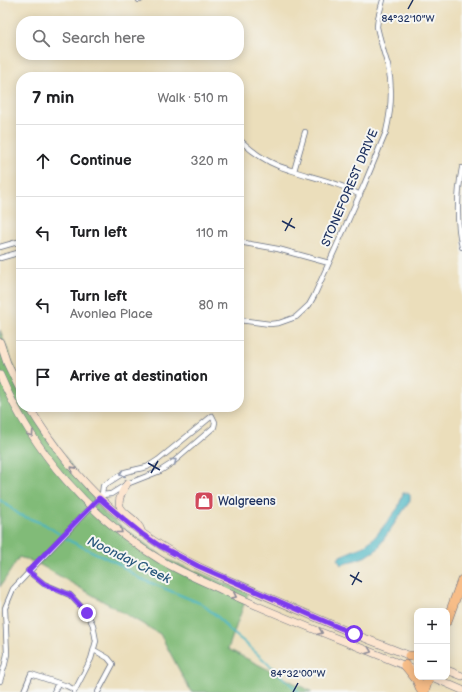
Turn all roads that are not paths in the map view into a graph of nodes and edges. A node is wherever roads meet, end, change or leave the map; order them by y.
1 (383, 0) edge
2 (305, 132) dead end
3 (244, 144) edge
4 (462, 168) edge
5 (294, 171) junction
6 (360, 195) junction
7 (16, 242) edge
8 (244, 243) edge
9 (0, 247) edge
10 (462, 247) edge
11 (16, 253) edge
12 (0, 258) edge
13 (330, 263) junction
14 (244, 321) edge
15 (0, 342) edge
16 (0, 375) edge
17 (16, 381) edge
18 (16, 408) edge
19 (18, 412) edge
20 (32, 412) edge
21 (127, 484) junction
22 (101, 496) junction
23 (91, 506) junction
24 (142, 534) junction
25 (28, 571) junction
26 (462, 580) edge
27 (450, 613) edge
28 (94, 650) junction
29 (414, 657) edge
30 (405, 665) junction
31 (414, 669) edge
32 (450, 671) edge
33 (462, 676) edge
34 (428, 680) edge
35 (439, 680) edge
36 (0, 681) edge
37 (58, 683) junction
38 (462, 690) edge
39 (74, 691) edge
40 (26, 692) edge
41 (54, 692) edge
42 (98, 692) edge
43 (423, 692) edge

1 - 6 street, STONEFOREST DRIVE
2 - 5 street
3 - 5 street
4 - 10 street
5 - 6 street
6 - 13 street, STONEFOREST DRIVE
7 - 9 street
8 - 13 street
11 - 12 street
13 - 14 street, STONEFOREST DRIVE
15 - 17 main road
16 -> 18 main road
19 -> 23 main road
22 -> 20 main road
21 - 22 street
21 -> 22 street
21 - 24 main road
22 - 23 street
22 - 24 main road
23 - 25 street
23 -> 30 main road
24 - 29 main road
25 - 28 street
25 - 36 street
26 - 27 highway
28 - 39 street
28 - 42 street
30 - 31 main road
30 - 43 highway
32 - 33 main road
34 - 43 highway
35 - 38 main road
37 - 39 street
37 - 40 street
37 - 41 street

